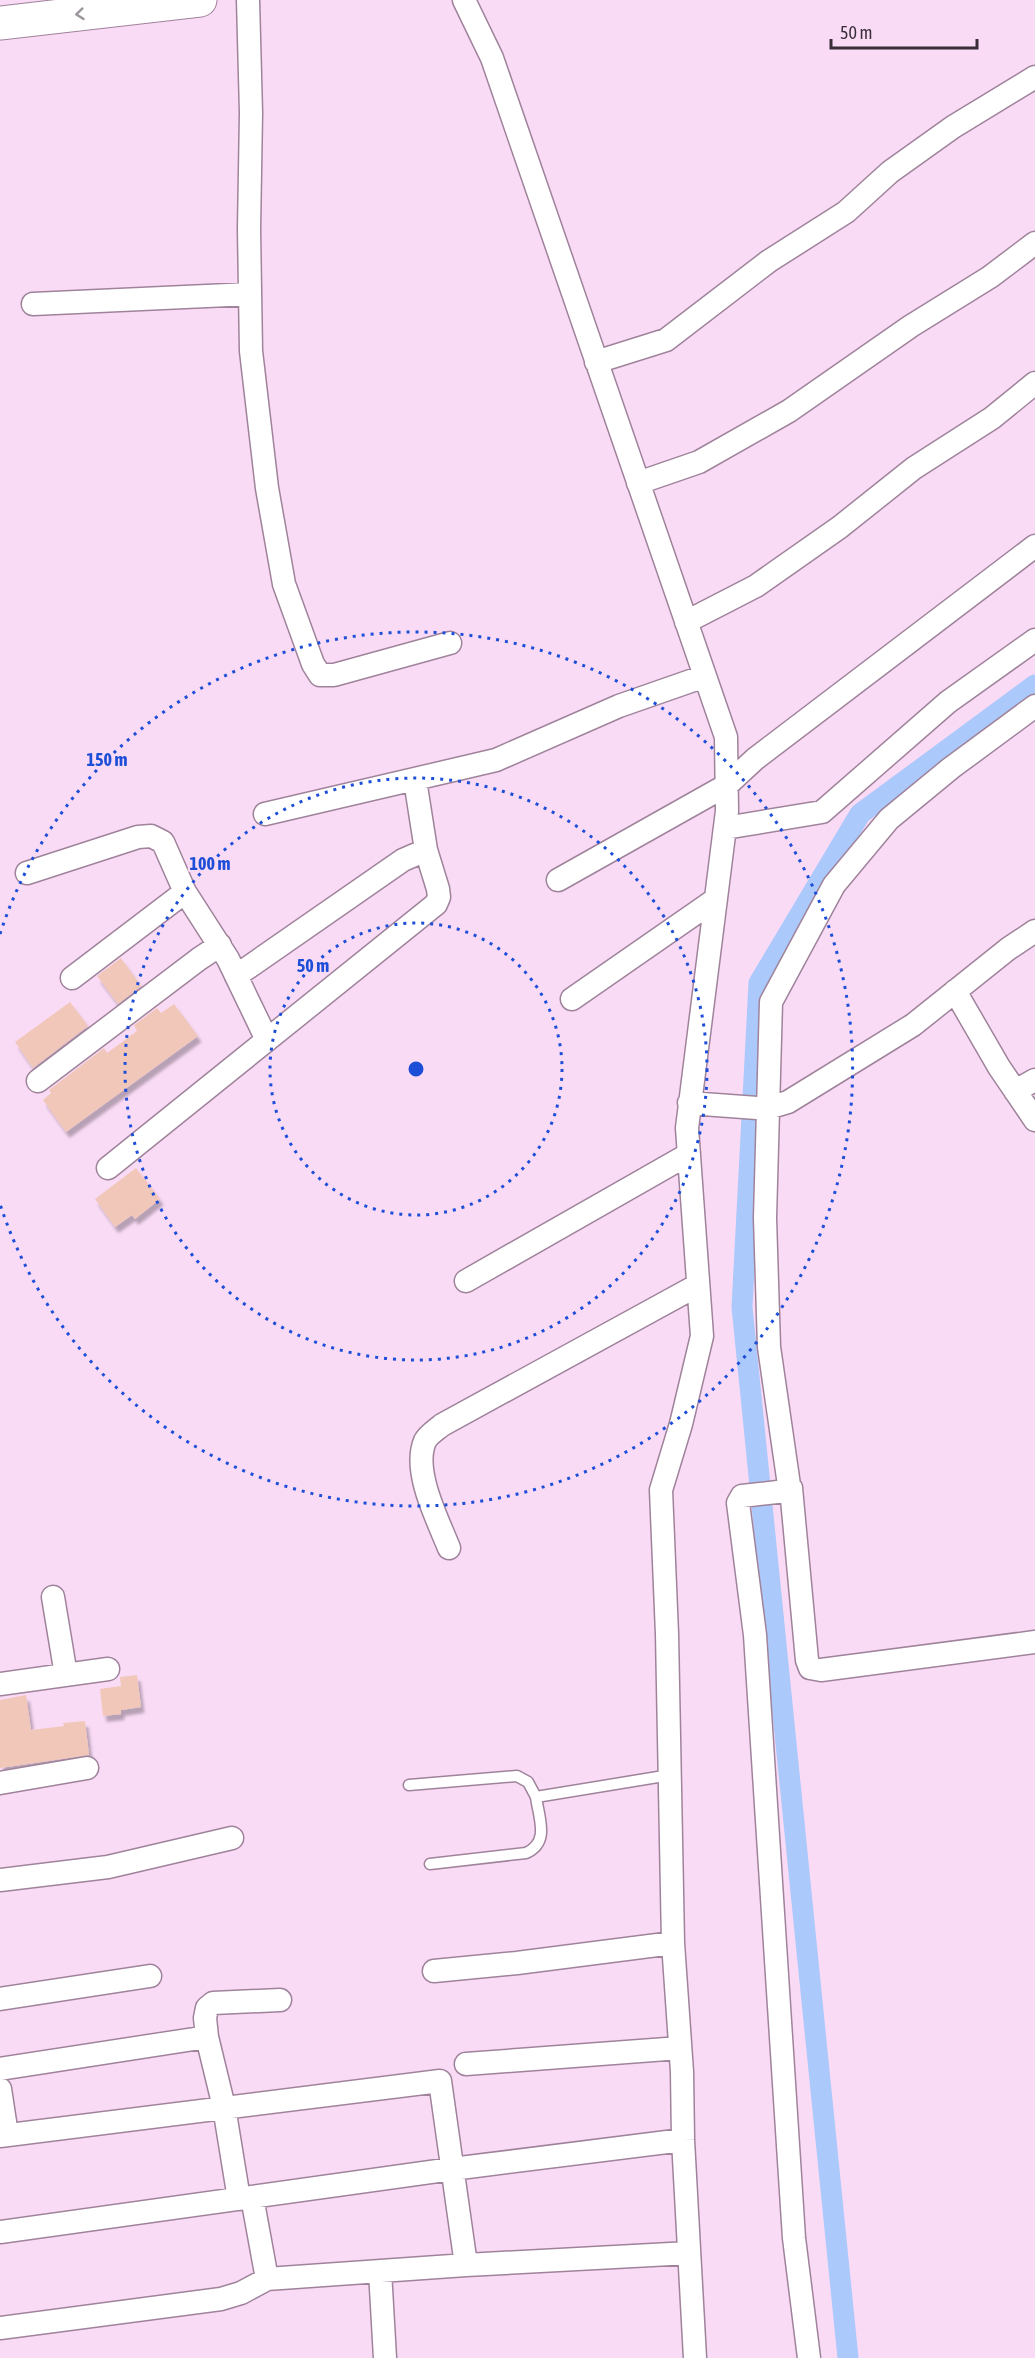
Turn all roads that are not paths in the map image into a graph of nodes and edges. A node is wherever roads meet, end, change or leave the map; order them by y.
1 (200, 0) edge
2 (248, 0) edge
3 (464, 0) edge
4 (146, 3) edge
5 (0, 22) edge
6 (1035, 77) edge
7 (1035, 243) edge
8 (250, 294) junction
9 (33, 304) dead end
10 (596, 362) junction
11 (1035, 383) edge
12 (638, 483) junction
13 (1035, 546) edge
14 (686, 622) junction
15 (1035, 640) edge
16 (450, 643) dead end
17 (705, 675) junction
18 (1035, 706) edge
19 (415, 780) junction
20 (727, 785) junction
21 (265, 814) dead end
22 (725, 828) junction
23 (426, 850) junction
24 (27, 873) dead end
25 (558, 880) dead end
26 (185, 892) junction
27 (716, 899) junction
28 (1035, 931) edge
29 (220, 945) junction
30 (236, 976) junction
31 (72, 978) dead end
32 (955, 991) junction
33 (572, 999) dead end
34 (267, 1040) junction
35 (1035, 1080) edge
36 (38, 1081) dead end
37 (1015, 1091) junction
38 (690, 1103) junction
39 (756, 1108) junction
40 (1035, 1120) edge
41 (688, 1154) junction
42 (108, 1168) dead end
43 (466, 1281) dead end
44 (698, 1285) junction
45 (780, 1491) junction
46 (449, 1548) dead end
47 (53, 1597) dead end
48 (1035, 1642) edge
49 (108, 1669) dead end
50 (66, 1675) junction
51 (0, 1684) edge
52 (87, 1768) dead end
53 (670, 1775) junction
54 (0, 1783) edge
55 (409, 1785) dead end
56 (536, 1797) junction
57 (232, 1838) dead end
58 (430, 1864) dead end
59 (0, 1880) edge
60 (673, 1943) junction
61 (434, 1971) dead end
62 (150, 1976) dead end
63 (0, 1999) edge
64 (280, 2000) dead end
65 (207, 2037) junction
66 (680, 2048) junction
67 (466, 2064) dead end
68 (0, 2069) edge
69 (0, 2089) edge
70 (224, 2107) junction
71 (4, 2135) edge
72 (683, 2140) junction
73 (452, 2169) junction
74 (245, 2198) junction
75 (0, 2232) edge
76 (690, 2253) junction
77 (466, 2265) junction
78 (381, 2271) junction
79 (267, 2279) junction
80 (0, 2328) edge
81 (385, 2358) edge
82 (695, 2358) edge
83 (808, 2358) edge

1 - 4 main road
2 - 8 street
3 - 10 street
4 -> 5 main road
6 - 10 street
7 - 12 street
8 - 9 street
8 - 16 street
10 - 12 street
11 - 14 street
12 - 14 street
13 - 20 street
14 - 17 street
15 - 22 street
17 - 19 street
17 - 20 street
18 - 39 street
19 - 21 street
19 - 23 street
20 - 22 street
20 - 25 street
22 - 27 street
23 - 30 street
23 - 34 street
24 - 26 street
26 - 29 street
26 - 31 street
27 - 33 street
27 - 38 street
28 - 32 street
29 - 30 street
29 - 36 street
30 - 34 street
32 - 37 street
32 - 39 street
34 - 42 street
35 - 37 street
37 - 40 street
38 - 39 street
38 - 41 street
39 - 45 street
41 - 43 street
41 - 44 street
44 - 46 street
44 - 53 street
45 - 48 street
45 - 83 street
47 - 50 street
49 - 50 street
50 - 51 street
52 - 54 street
53 - 56 lane
53 - 60 street
55 - 56 lane
56 - 58 lane
57 - 59 street
60 - 61 street
60 - 66 street
62 - 63 street
64 - 65 street
65 - 68 street
65 - 70 street
66 - 67 street
66 - 72 street
69 - 71 street
70 - 71 street
70 - 73 street
70 - 74 street
72 - 73 street
72 - 76 street
73 - 74 street
73 - 77 street
74 - 75 street
74 - 79 street
76 - 77 street
76 - 82 street
77 - 78 street
78 - 79 street
78 - 81 street
79 - 80 street

